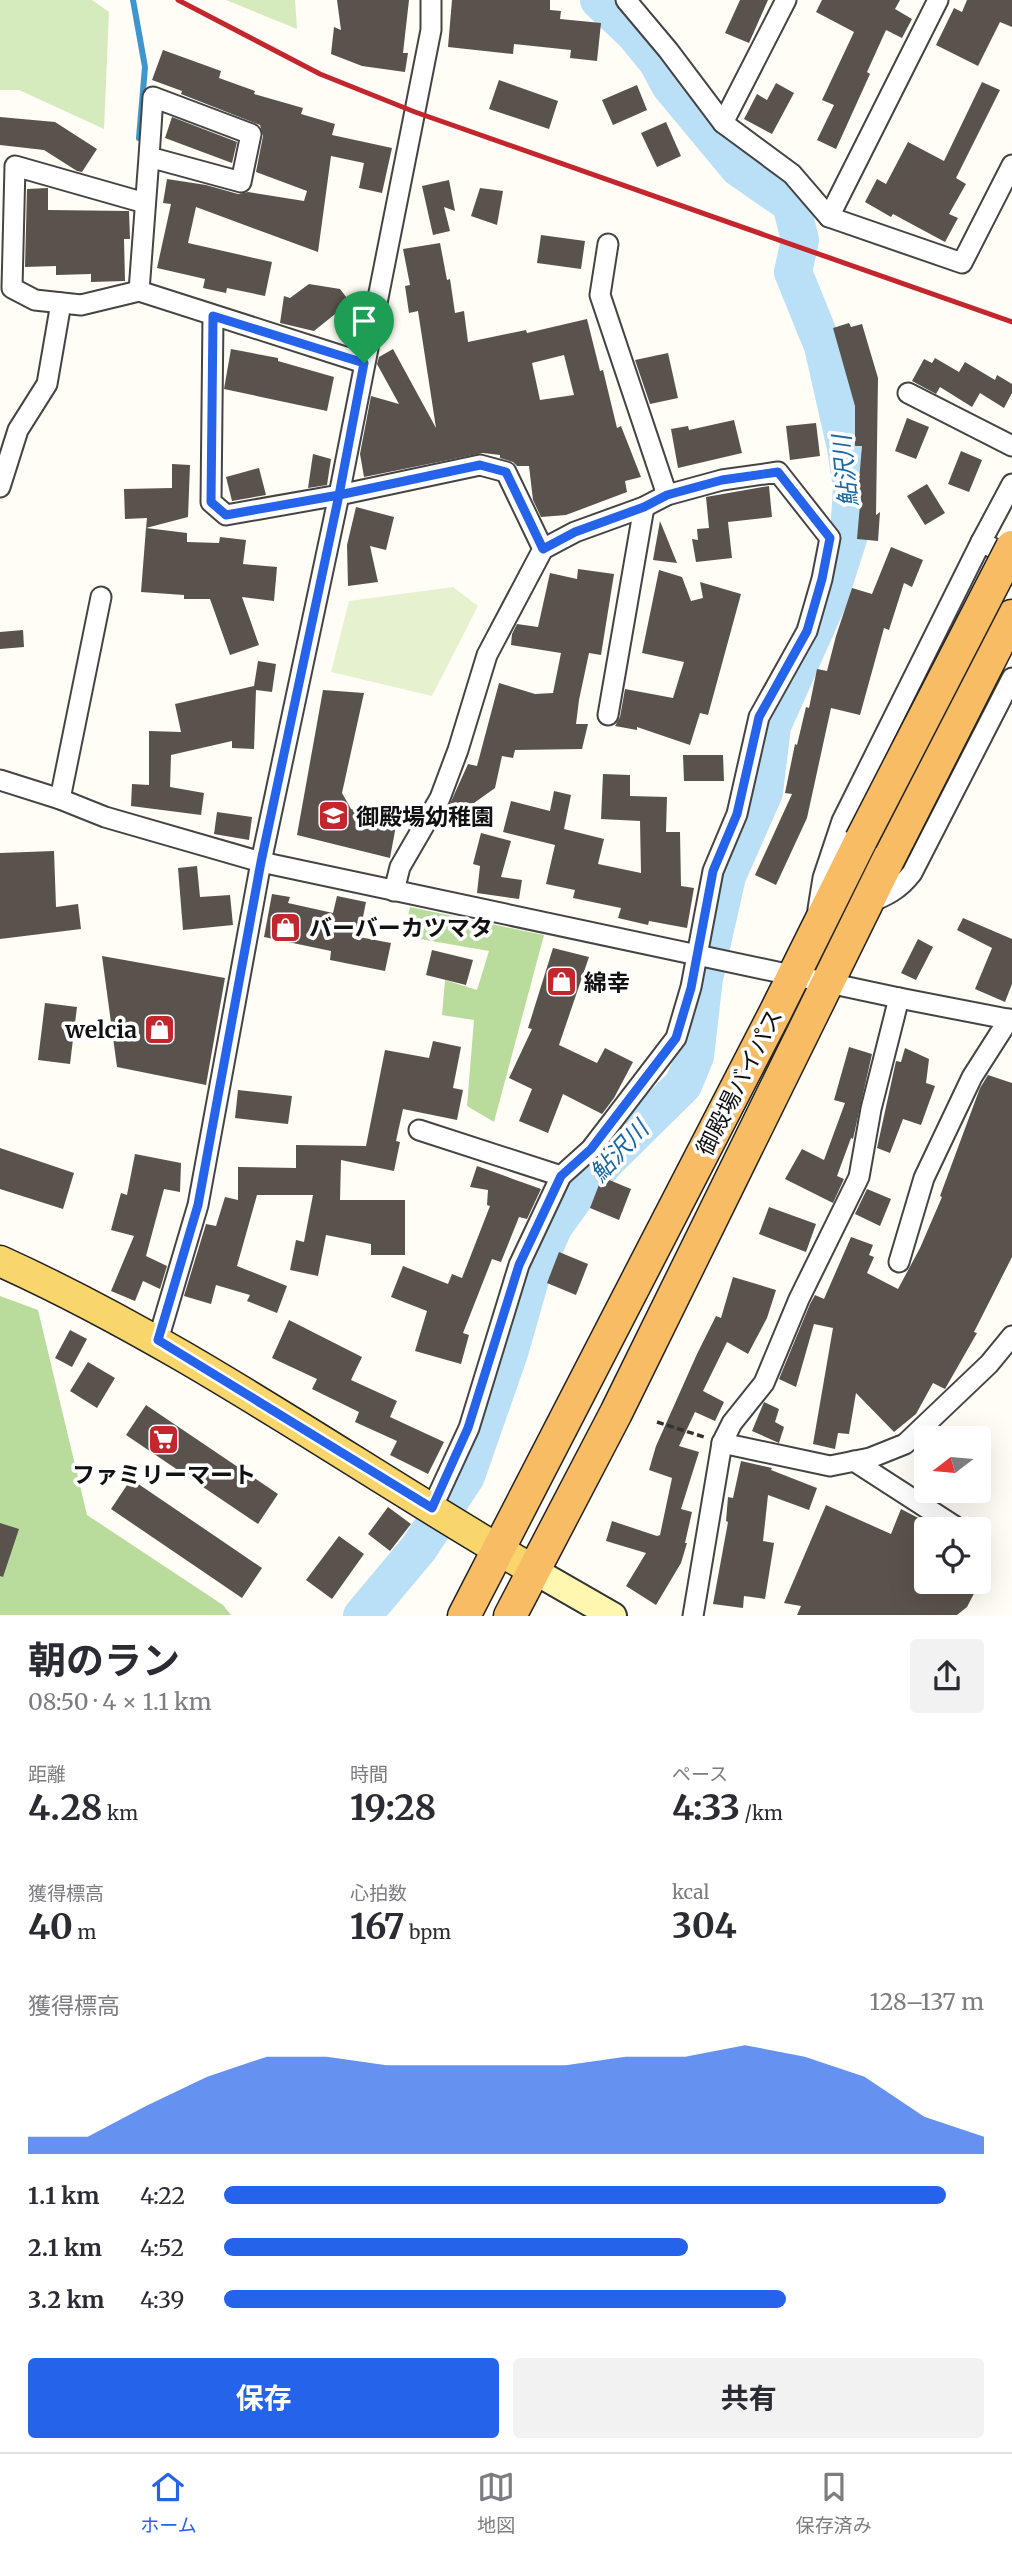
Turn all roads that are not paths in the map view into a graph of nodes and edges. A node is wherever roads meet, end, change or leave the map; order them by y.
1 (431, 0) edge
2 (626, 0) edge
3 (786, 0) edge
4 (938, 0) edge
5 (723, 123) junction
6 (149, 157) junction
7 (1012, 165) edge
8 (145, 203) junction
9 (830, 217) junction
10 (608, 244) dead end
11 (139, 291) junction
12 (61, 303) junction
13 (213, 316) junction
14 (364, 363) junction
15 (908, 393) dead end
16 (1012, 446) edge
17 (1012, 484) edge
18 (0, 487) edge
19 (339, 495) junction
20 (667, 495) junction
21 (644, 507) junction
22 (981, 542) junction
23 (1012, 547) edge
24 (543, 549) junction
25 (1012, 559) edge
26 (101, 597) dead end
27 (1012, 616) edge
28 (1012, 678) edge
29 (608, 716) dead end
30 (0, 780) edge
31 (60, 799) junction
32 (261, 862) junction
33 (394, 891) junction
34 (866, 904) junction
35 (814, 934) junction
36 (699, 954) junction
37 (794, 975) junction
38 (828, 982) junction
39 (899, 998) junction
40 (1011, 1019) edge
41 (419, 1130) dead end
42 (561, 1176) junction
43 (0, 1261) edge
44 (899, 1262) dead end
45 (1012, 1336) edge
46 (158, 1340) junction
47 (722, 1443) junction
48 (854, 1461) junction
49 (432, 1508) junction
50 (941, 1517) edge
51 (497, 1549) junction
52 (533, 1570) junction
53 (464, 1615) edge
54 (510, 1615) edge
55 (614, 1615) edge
56 (693, 1615) edge

1 - 14 street
2 - 5 street
3 - 5 street
4 - 9 street
5 - 9 street
6 - 6 street
6 - 8 street
7 - 9 street
8 - 11 street
8 - 12 street
10 - 20 street
11 - 12 street
11 - 13 street
12 - 18 street
13 - 14 street
13 - 19 street
14 - 19 street
15 - 16 street
17 - 22 street
19 - 24 street
19 - 32 street
20 - 21 street
20 - 36 street
21 - 24 street
21 - 29 street
22 - 25 street
22 - 35 street
23 - 35 highway, 御殿場バイパス, bridge
24 - 33 street
26 - 31 street
27 - 34 highway, 御殿場バイパス
28 - 34 street
30 - 31 street
31 - 32 street
32 - 33 street
32 - 46 street
33 - 36 street
34 - 38 highway, 御殿場バイパス
35 - 37 highway, 御殿場バイパス
36 - 37 street
36 - 42 street
37 - 38 street
37 - 51 highway, 御殿場バイパス
38 - 39 street
38 - 52 highway, 御殿場バイパス
39 - 40 street
39 - 47 street
40 - 44 street
41 - 42 street
42 - 49 street
43 - 46 main road
45 - 48 street
46 - 49 main road
47 - 48 street
47 - 56 street
48 - 50 street
49 - 51 main road
51 - 52 main road
51 - 53 highway, 御殿場バイパス
52 - 54 highway, 御殿場バイパス
52 - 55 main road

